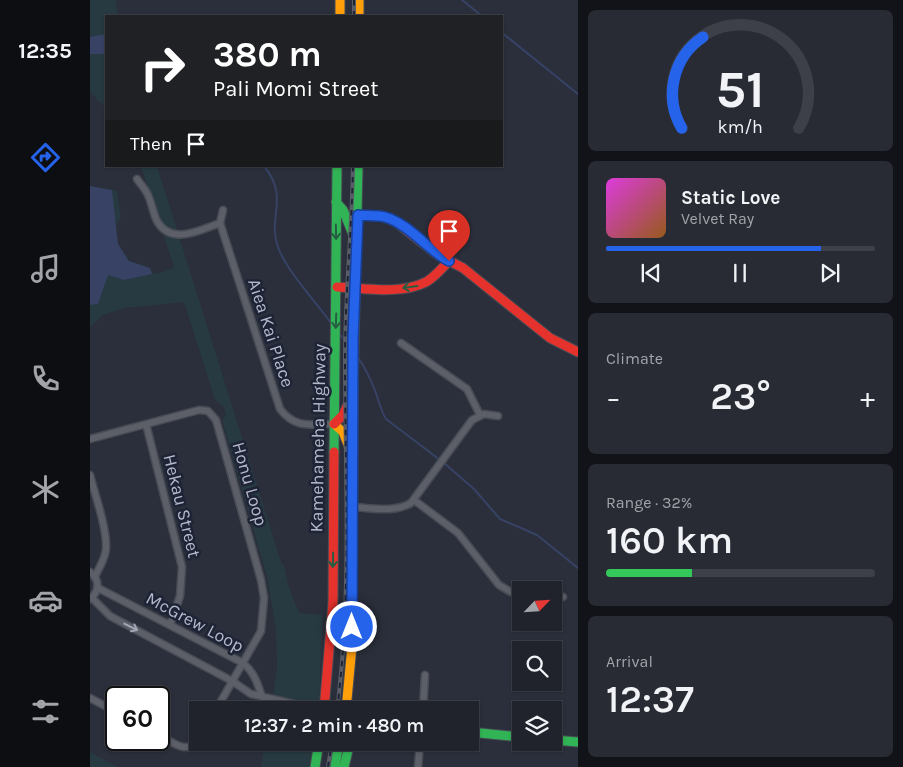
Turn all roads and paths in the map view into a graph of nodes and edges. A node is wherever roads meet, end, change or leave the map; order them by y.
1 (340, 0) edge
2 (359, 0) edge
3 (340, 15) edge
4 (359, 15) edge
5 (337, 167) edge
6 (358, 167) edge
7 (137, 180) dead end
8 (336, 190) junction
9 (336, 202) junction
10 (223, 210) dead end
11 (358, 215) junction
12 (220, 223) junction
13 (357, 244) junction
14 (449, 261) junction
15 (337, 287) junction
16 (354, 287) junction
17 (401, 343) dead end
18 (578, 352) edge
19 (353, 392) junction
20 (480, 415) junction
21 (498, 416) dead end
22 (146, 424) junction
23 (334, 424) junction
24 (90, 439) edge
25 (353, 460) junction
26 (90, 475) edge
27 (414, 500) junction
28 (353, 508) junction
29 (93, 574) edge
30 (98, 588) junction
31 (512, 592) edge
32 (91, 598) edge
33 (170, 625) junction
34 (242, 663) junction
35 (425, 676) dead end
36 (232, 681) junction
37 (262, 697) junction
38 (90, 698) edge
39 (221, 701) edge
40 (280, 701) edge
41 (325, 701) edge
42 (347, 701) edge
43 (424, 701) edge
44 (105, 706) edge
45 (479, 733) edge
46 (512, 736) edge
47 (170, 740) edge
48 (562, 741) edge
49 (578, 742) edge
50 (189, 748) edge
51 (317, 751) edge
52 (338, 751) edge
53 (348, 751) edge
54 (419, 751) edge
55 (314, 767) edge
56 (334, 767) edge
57 (344, 767) edge
58 (418, 767) edge

1 - 3 main road
2 - 4 main road
5 - 8 main road, Kamehameha Highway
6 - 11 main road, Kamehameha Highway
7 - 12 street
8 - 9 main road, Kamehameha Highway
8 - 11 main road
9 - 13 main road
9 -> 15 main road, Kamehameha Highway
10 - 12 street
11 - 13 main road, Kamehameha Highway
11 - 14 main road
12 - 23 street, Aiea Kai Place
13 - 16 main road, Kamehameha Highway
14 -> 16 main road
14 - 18 main road
15 - 16 main road
15 -> 23 main road, Kamehameha Highway
16 - 19 main road, Kamehameha Highway
17 - 20 street
19 - 23 main road
19 - 25 main road, Kamehameha Highway
20 - 21 street
20 - 27 street
22 - 24 street, Honu Loop
22 - 33 street, Hekau Street
22 - 34 street, Honu Loop
23 - 25 main road
23 -> 41 main road, Kamehameha Highway
25 - 28 main road, Kamehameha Highway
26 - 29 street
27 - 28 street
27 - 31 street
28 - 42 main road, Kamehameha Highway
29 - 30 street
30 - 32 street
30 - 33 street, McGrew Loop
32 -> 36 street, McGrew Loop
33 - 34 street, McGrew Loop
34 - 36 street, Honu Loop
34 - 37 street, McGrew Loop
35 - 43 street
36 - 37 street, McGrew Loop
36 - 39 street, McGrew Loop
37 - 40 street, McGrew Loop
38 - 44 street
45 - 46 main road
47 - 50 street
48 - 49 main road
51 - 55 main road
52 - 56 main road
53 - 57 main road
54 - 58 street

